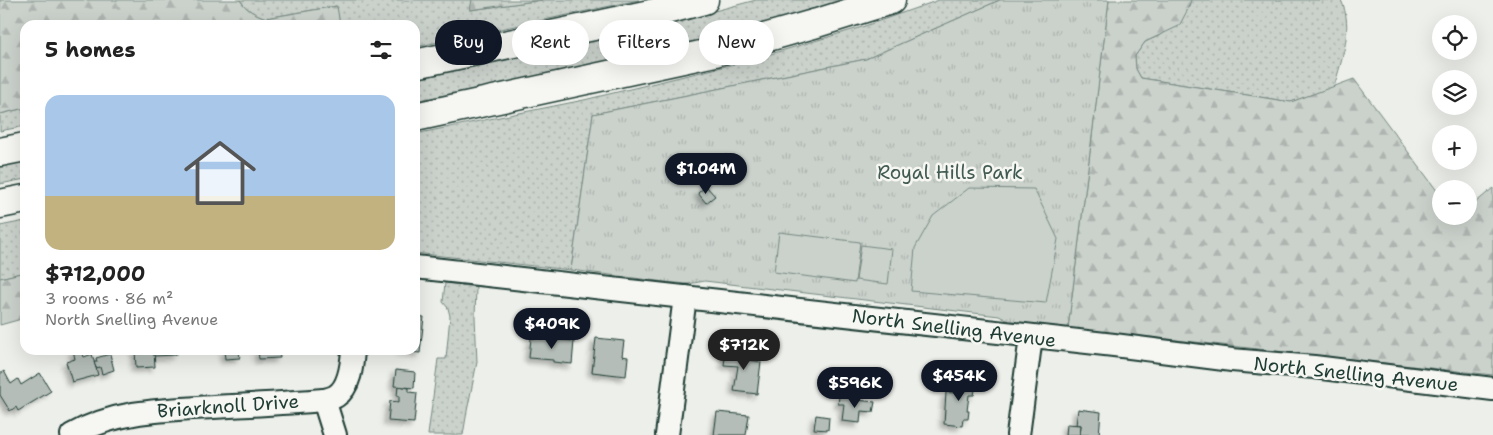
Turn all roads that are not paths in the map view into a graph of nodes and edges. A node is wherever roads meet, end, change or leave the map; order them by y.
1 (704, 0) edge
2 (891, 0) edge
3 (420, 63) edge
4 (420, 116) edge
5 (20, 148) edge
6 (0, 152) edge
7 (20, 199) edge
8 (0, 204) edge
9 (420, 268) edge
10 (685, 297) junction
11 (1031, 337) junction
12 (353, 355) edge
13 (1493, 389) edge
14 (324, 400) junction
15 (72, 435) edge
16 (335, 435) edge
17 (667, 435) edge
18 (1018, 435) edge

1 - 3 highway
2 - 4 highway
5 - 6 highway
7 - 8 highway
9 - 10 street, North Snelling Avenue
10 - 11 street, North Snelling Avenue
10 - 17 street
11 - 13 street, North Snelling Avenue
11 - 18 street
12 - 14 street, Briarknoll Drive
14 - 15 street, Briarknoll Drive
14 - 16 street

